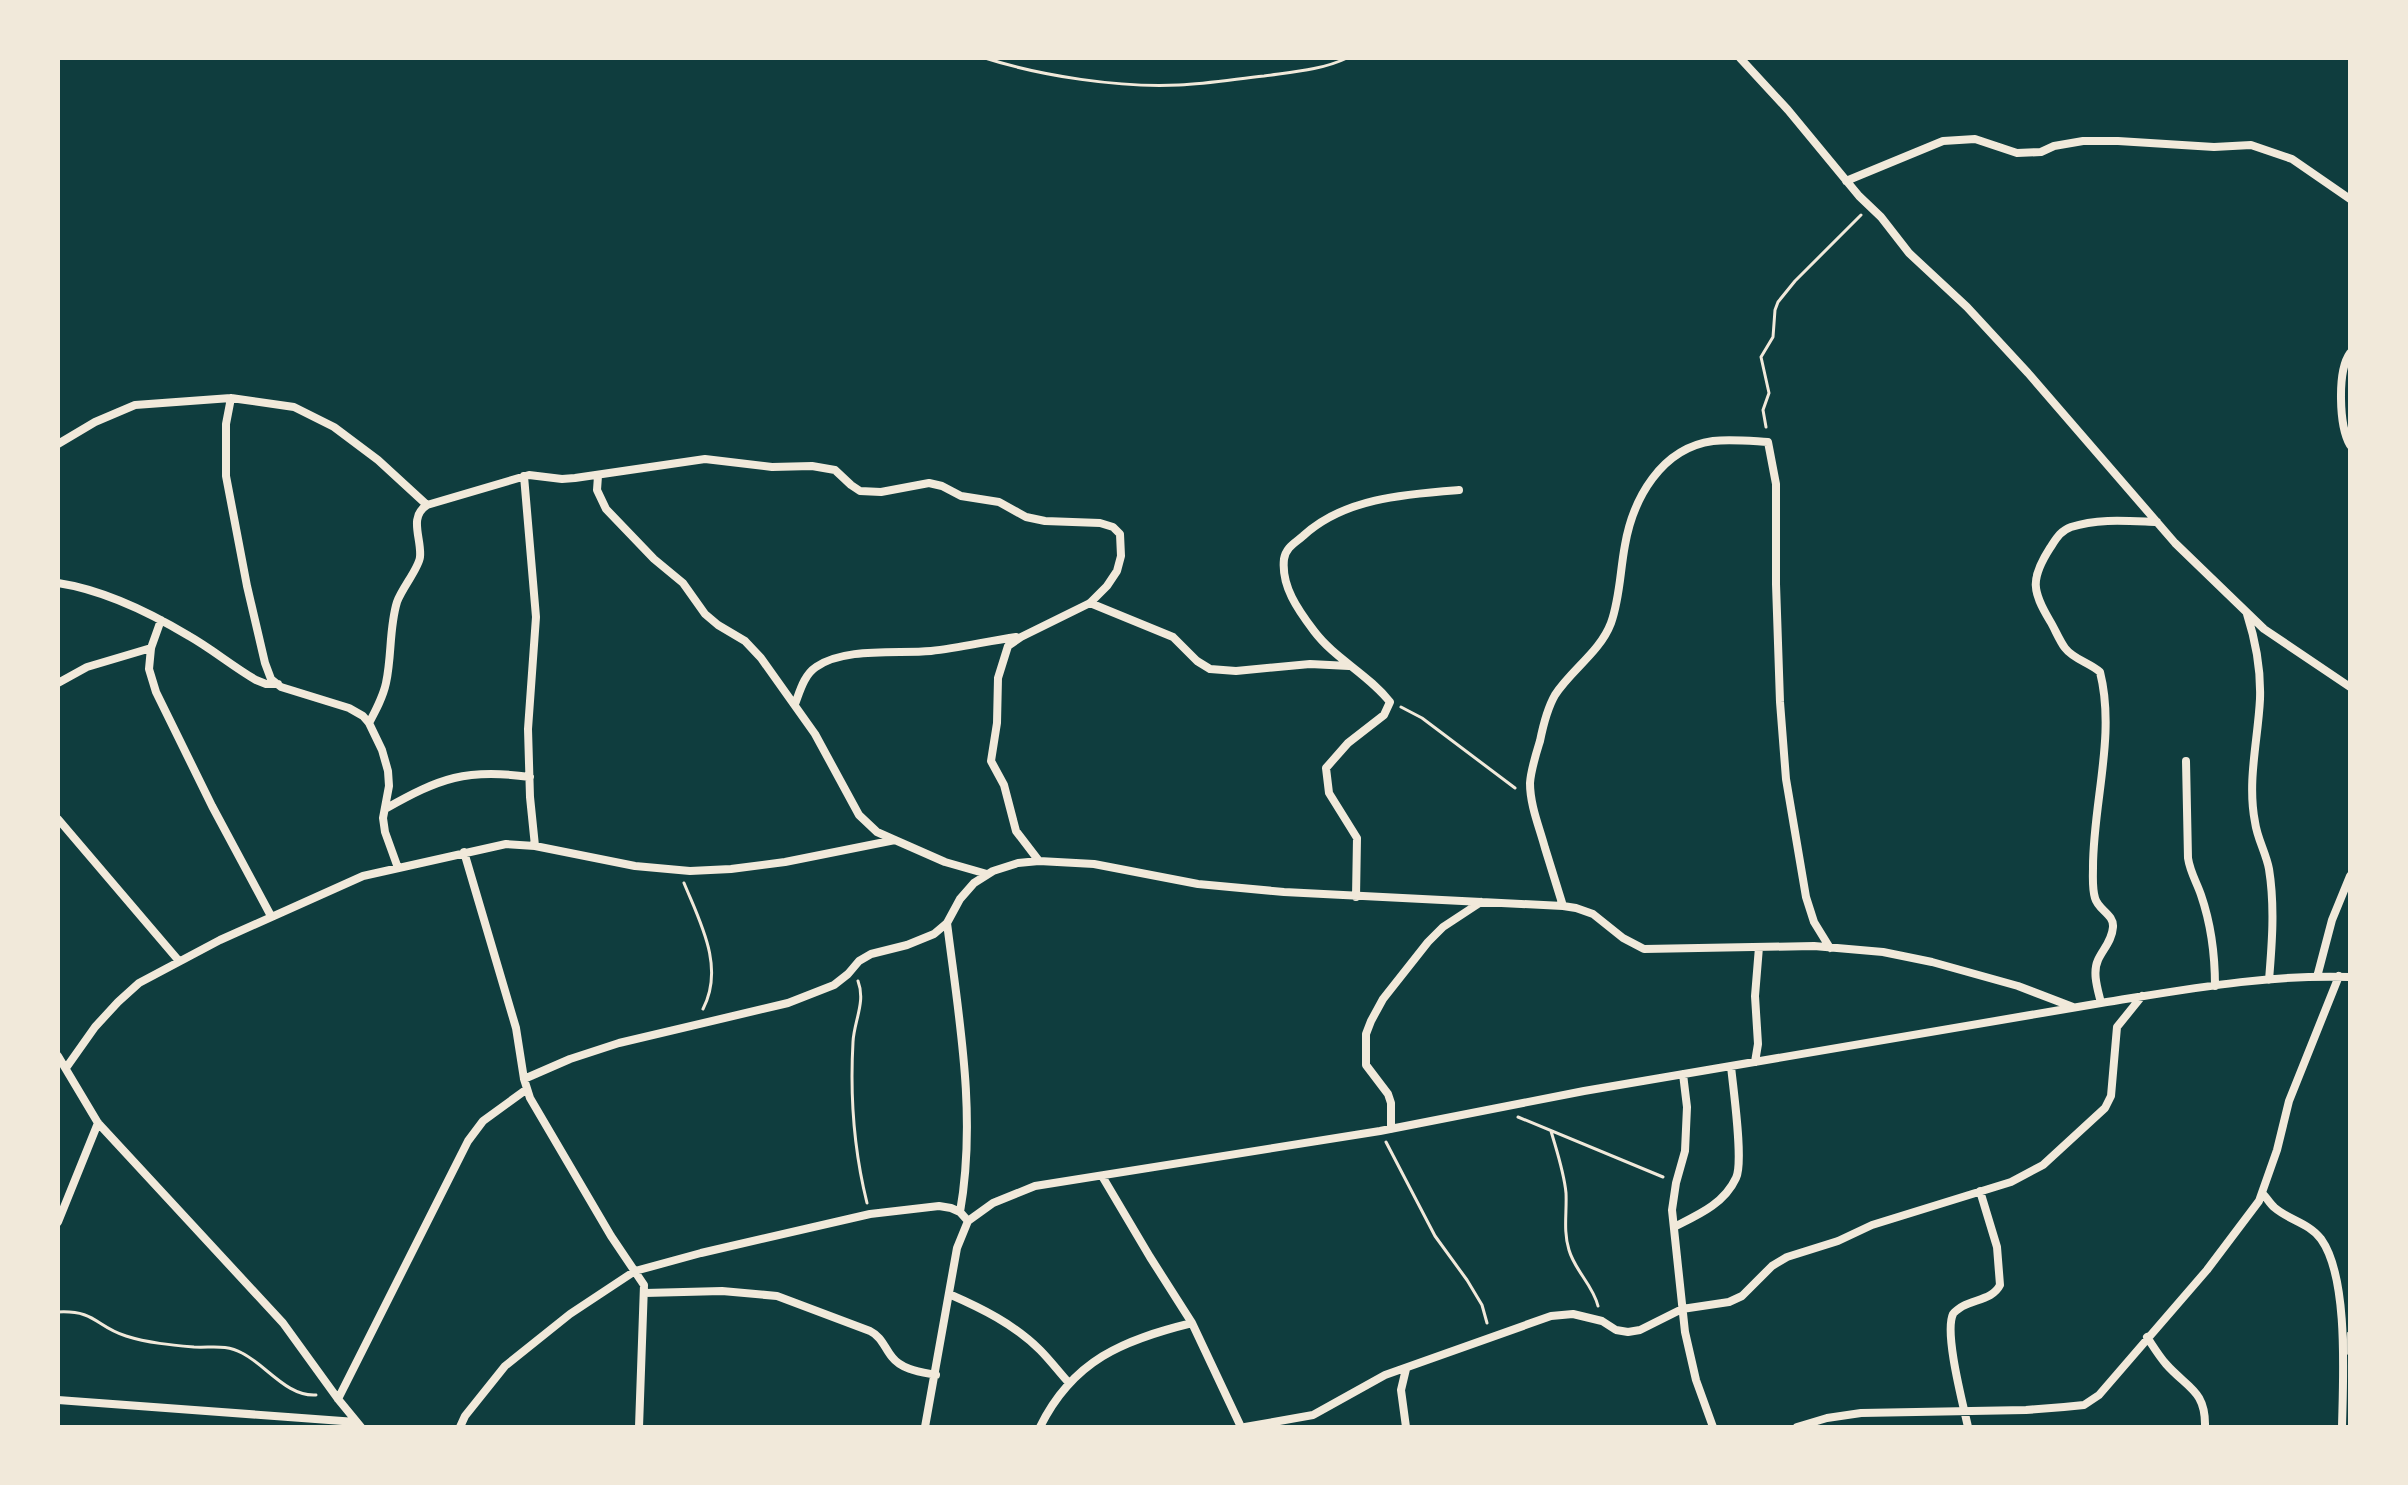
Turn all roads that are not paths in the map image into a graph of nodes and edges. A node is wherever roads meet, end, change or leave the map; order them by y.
1 (1740, 58) edge
2 (1846, 181) junction
3 (2350, 199) edge
4 (2350, 353) edge
5 (231, 398) junction
6 (58, 444) edge
7 (2350, 445) edge
8 (524, 476) junction
9 (598, 476) junction
10 (1459, 490) dead end
11 (427, 505) junction
12 (2157, 522) junction
13 (58, 583) edge
14 (1090, 603) junction
15 (2247, 613) junction
16 (161, 620) junction
17 (1021, 637) junction
18 (151, 648) junction
19 (1349, 666) junction
20 (58, 683) edge
21 (278, 684) junction
22 (2350, 687) edge
23 (795, 704) junction
24 (369, 723) junction
25 (2186, 761) dead end
26 (530, 777) junction
27 (385, 809) junction
28 (58, 819) edge
29 (895, 840) junction
30 (535, 846) junction
31 (464, 852) junction
32 (1039, 861) junction
33 (398, 868) junction
34 (987, 874) junction
35 (2350, 876) edge
36 (1356, 897) junction
37 (1482, 901) junction
38 (1563, 906) junction
39 (271, 916) junction
40 (947, 923) junction
41 (1759, 947) junction
42 (1830, 948) junction
43 (179, 961) junction
44 (2339, 976) junction
45 (2317, 977) junction
46 (2350, 977) edge
47 (2269, 980) junction
48 (2215, 986) junction
49 (2142, 996) junction
50 (2101, 1003) junction
51 (2073, 1007) junction
52 (58, 1056) edge
53 (1755, 1062) junction
54 (1731, 1066) junction
55 (66, 1068) junction
56 (1683, 1074) junction
57 (526, 1084) junction
58 (98, 1123) junction
59 (1391, 1129) junction
60 (1102, 1176) junction
61 (1980, 1191) junction
62 (2263, 1194) junction
63 (960, 1212) junction
64 (968, 1221) junction
65 (58, 1222) edge
66 (1674, 1227) junction
67 (635, 1271) junction
68 (645, 1293) junction
69 (949, 1294) junction
70 (1682, 1309) junction
71 (1192, 1323) junction
72 (2147, 1337) junction
73 (1406, 1369) junction
74 (936, 1375) junction
75 (1069, 1383) junction
76 (338, 1399) junction
77 (58, 1400) edge
78 (1964, 1411) junction
79 (359, 1425) edge
80 (460, 1427) edge
81 (639, 1427) edge
82 (925, 1427) edge
83 (1040, 1427) edge
84 (1243, 1427) edge
85 (1406, 1427) edge
86 (1713, 1427) edge
87 (1797, 1427) edge
88 (1968, 1427) edge
89 (2205, 1427) edge
90 (2342, 1427) edge

1 - 2 street
2 - 3 street
2 - 12 street
4 - 7 street
5 - 6 street
5 - 11 street
5 - 21 street
8 - 9 street
8 - 11 street
8 - 26 street
9 - 14 street
9 - 23 street
10 - 19 street
11 - 24 street
12 - 15 street
12 - 50 street
13 - 16 street
14 - 17 street
14 - 19 street
15 - 22 street
15 - 47 street
16 - 18 street
16 - 21 street
17 - 23 street
17 - 32 street
18 - 20 street
18 - 39 street
19 - 36 street
21 - 24 street
23 - 29 street
24 - 27 street
25 - 48 street
26 - 27 street
26 - 30 street
27 - 33 street
28 - 43 street
29 - 30 street
29 - 34 street
30 - 31 street
31 - 33 street
31 - 57 street
32 - 34 street
32 - 36 street
33 - 39 street
34 - 40 street
35 - 45 street
36 - 37 street
37 - 38 street
37 - 59 street
38 - 41 street
38 - 42 street
39 - 43 street
40 - 57 street
40 - 63 street
41 - 42 street
41 - 53 street
42 - 51 street
43 - 55 street
44 - 45 street
44 - 46 street
44 - 62 street
45 - 47 street
47 - 48 street
48 - 49 street
49 - 50 street
49 - 61 street
50 - 51 street
51 - 53 street
52 - 55 street
53 - 54 street
54 - 56 street
54 - 66 street
55 - 58 street
56 - 59 street
56 - 66 street
57 - 67 street
57 - 76 street
58 - 65 street
58 - 76 street
59 - 60 street
60 - 64 street
60 - 71 street
61 - 70 street
61 - 78 street
62 - 72 street
62 - 90 street
63 - 64 street
63 - 67 street
64 - 69 street
66 - 70 street
67 - 68 street
67 - 80 street
68 - 74 street
68 - 81 street
69 - 74 street
69 - 75 street
70 - 73 street
70 - 86 street
71 - 75 street
71 - 84 street
72 - 78 street
72 - 89 street
73 - 84 street
73 - 85 street
74 - 82 street
75 - 83 street
76 - 79 street
77 - 79 street
78 - 87 street
78 - 88 street

